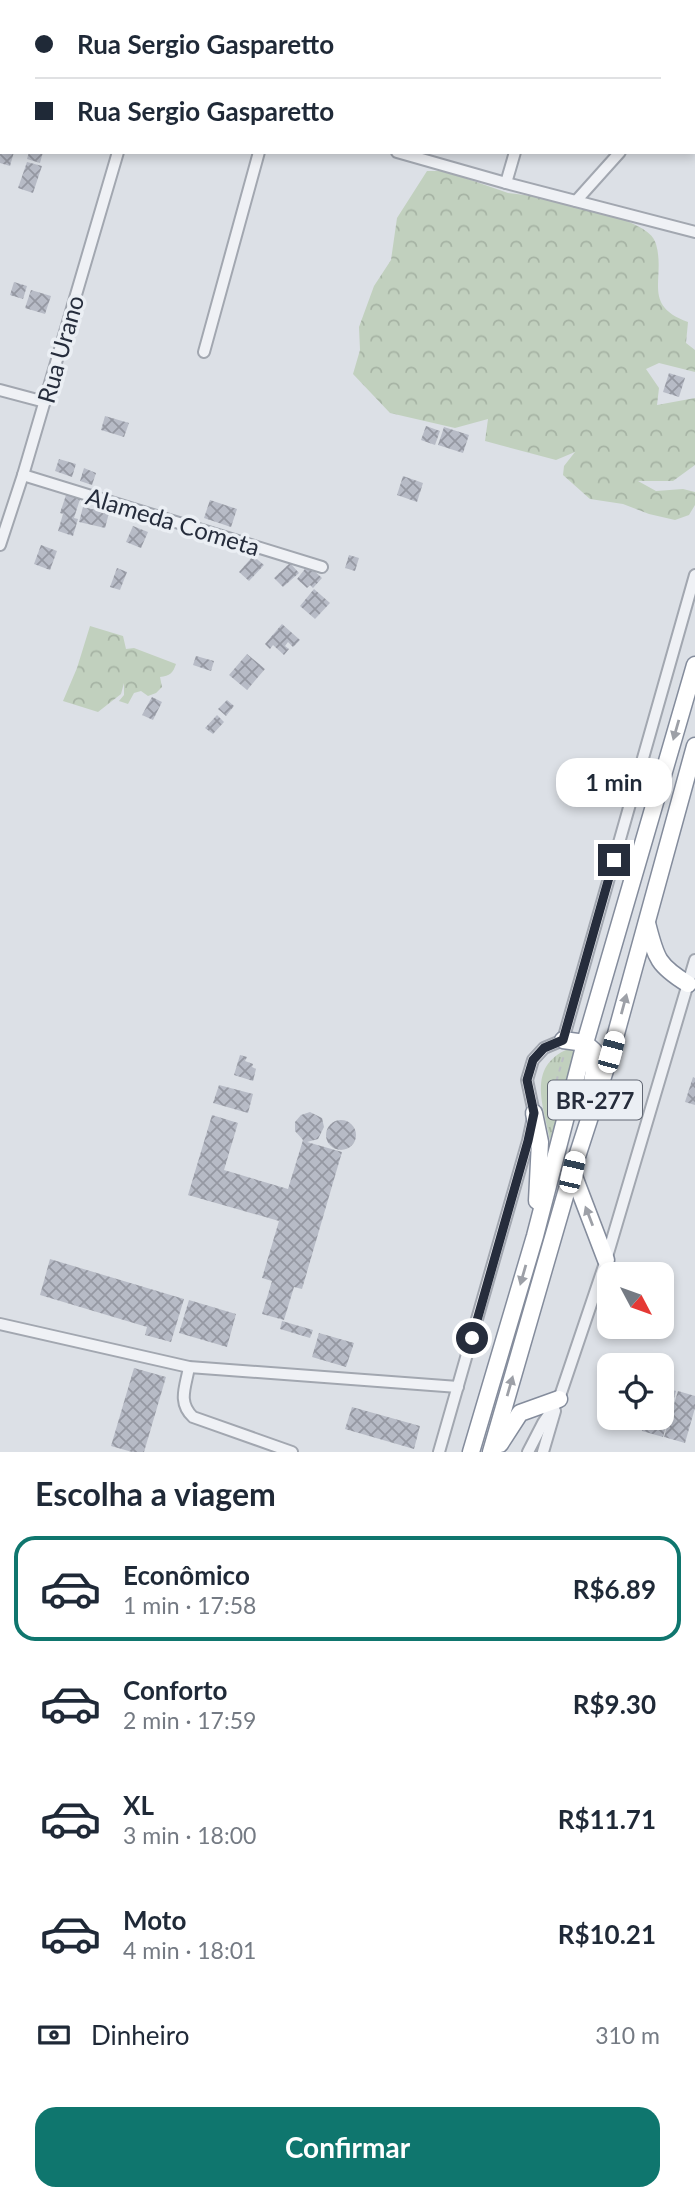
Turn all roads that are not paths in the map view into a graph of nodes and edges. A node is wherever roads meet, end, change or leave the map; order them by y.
1 (117, 154) edge
2 (258, 154) edge
3 (404, 154) edge
4 (514, 154) edge
5 (618, 154) edge
6 (506, 183) junction
7 (576, 201) junction
8 (695, 232) edge
9 (204, 352) dead end
10 (0, 390) edge
11 (44, 402) junction
12 (23, 475) junction
13 (4, 519) edge
14 (0, 545) edge
15 (322, 567) dead end
16 (695, 575) edge
17 (695, 665) edge
18 (695, 746) edge
19 (647, 922) junction
20 (695, 960) edge
21 (692, 985) edge
22 (563, 1040) junction
23 (585, 1043) junction
24 (534, 1113) junction
25 (572, 1172) junction
26 (535, 1236) junction
27 (606, 1260) junction
28 (0, 1324) edge
29 (189, 1367) junction
30 (458, 1387) junction
31 (559, 1399) junction
32 (292, 1452) edge
33 (439, 1452) edge
34 (471, 1452) edge
35 (494, 1452) edge
36 (528, 1452) edge
37 (543, 1452) edge

1 - 11 street, Rua Urano
2 - 9 street
3 - 6 street
4 - 6 street
5 - 7 street
6 - 7 street
7 - 8 street
10 - 11 street
11 - 12 street, Rua Urano
12 - 13 street, Rua Urano
12 - 15 street, Alameda Cometa
13 - 14 street, Rua Urano
16 - 22 street
17 -> 23 highway, BR-277
18 - 19 highway, BR-277
19 - 21 highway
25 -> 19 highway, BR-277
20 - 21 street
21 - 27 street
22 - 23 highway
22 - 24 street
23 - 25 highway
23 - 26 highway, BR-277
24 - 26 highway
24 - 30 street
27 -> 25 highway
35 -> 25 highway, BR-277
26 -> 34 highway, BR-277
27 - 31 street
28 - 29 street
29 - 30 street
29 - 32 street
30 - 33 street
31 - 35 highway
31 - 36 street
31 - 37 street

